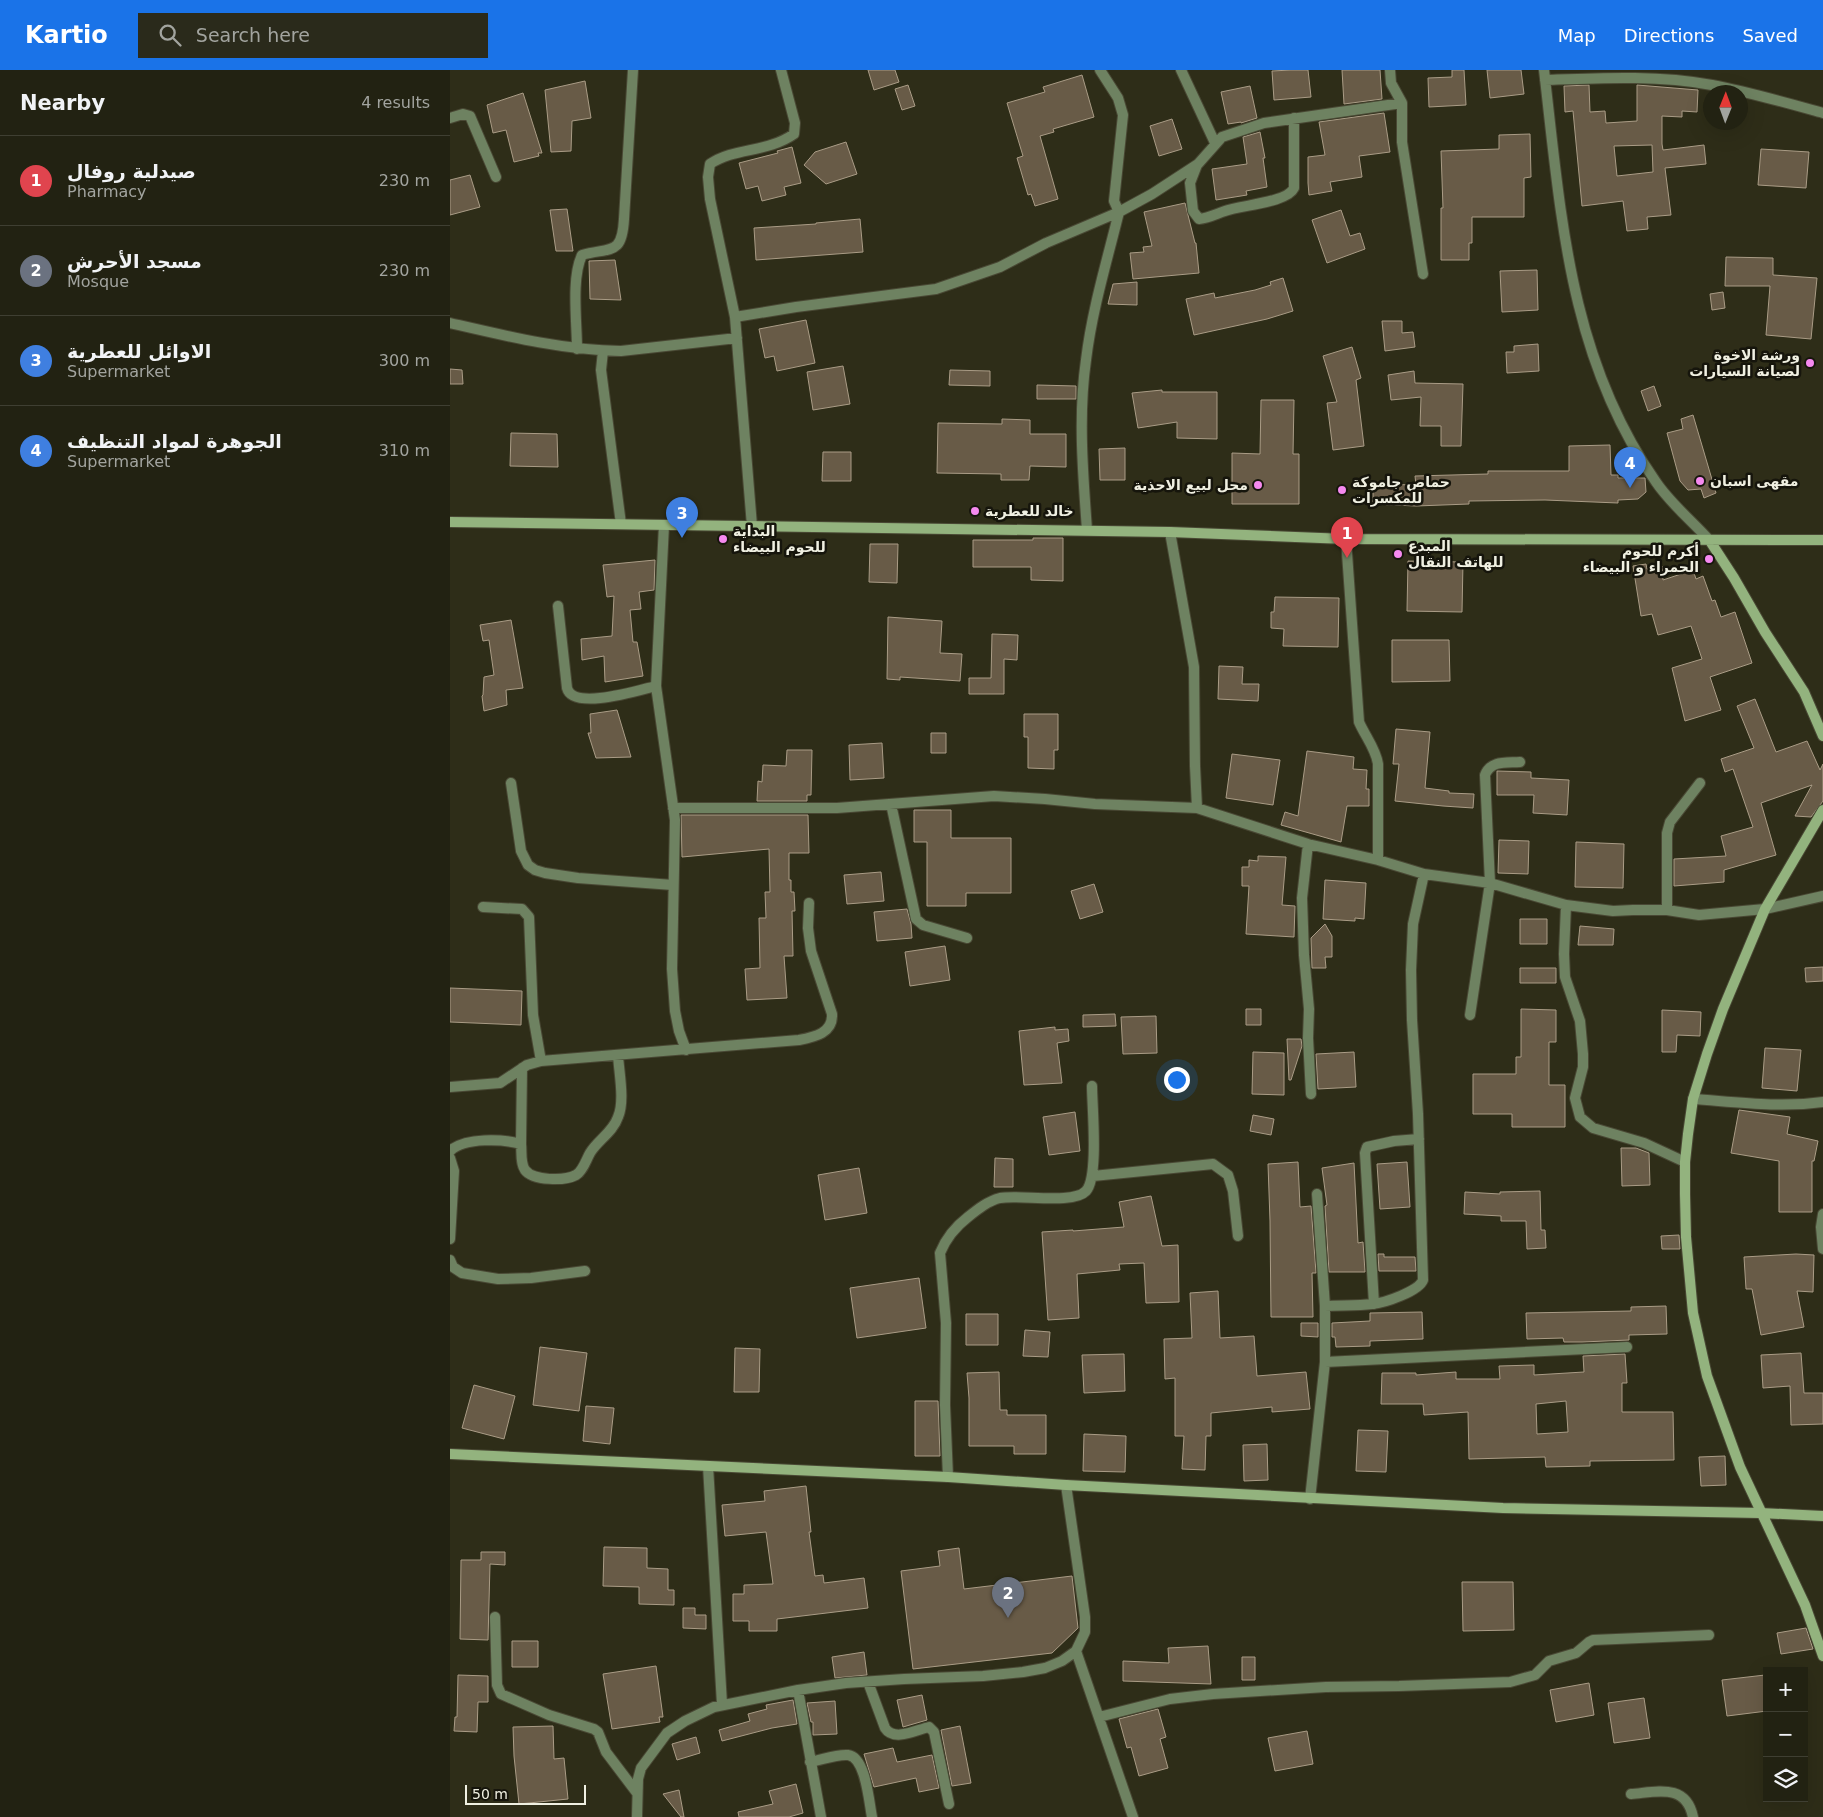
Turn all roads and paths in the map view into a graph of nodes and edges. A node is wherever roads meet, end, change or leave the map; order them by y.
1 (633, 70) edge
2 (781, 70) edge
3 (1100, 70) edge
4 (1181, 70) edge
5 (1390, 70) edge
6 (1545, 75) edge
7 (1402, 103) junction
8 (1823, 113) edge
9 (450, 118) edge
10 (1294, 118) junction
11 (1215, 144) junction
12 (1198, 164) junction
13 (496, 177) dead end
14 (1119, 212) junction
15 (1423, 274) dead end
16 (734, 317) junction
17 (450, 323) edge
18 (737, 338) junction
19 (577, 349) junction
20 (603, 350) junction
21 (450, 522) edge
22 (621, 524) junction
23 (664, 525) junction
24 (752, 526) junction
25 (1087, 530) junction
26 (1170, 532) junction
27 (1346, 540) junction
28 (1823, 540) edge
29 (1710, 541) junction
30 (558, 606) dead end
31 (656, 686) junction
32 (1823, 736) edge
33 (1520, 762) dead end
34 (511, 782) dead end
35 (1700, 783) dead end
36 (891, 804) junction
37 (673, 808) junction
38 (1197, 808) junction
39 (1823, 810) edge
40 (1308, 844) junction
41 (1378, 860) junction
42 (1424, 874) junction
43 (1490, 883) junction
44 (673, 885) junction
45 (1823, 896) edge
46 (809, 903) dead end
47 (1566, 905) junction
48 (483, 907) dead end
49 (1765, 909) junction
50 (1667, 910) junction
51 (967, 938) dead end
52 (1470, 1015) dead end
53 (686, 1050) junction
54 (618, 1056) junction
55 (541, 1061) junction
56 (522, 1068) junction
57 (1092, 1086) dead end
58 (450, 1087) edge
59 (1311, 1094) dead end
60 (1693, 1099) junction
61 (1823, 1102) edge
62 (1419, 1139) junction
63 (521, 1144) junction
64 (450, 1151) edge
65 (450, 1158) edge
66 (1685, 1162) junction
67 (1093, 1176) junction
68 (1317, 1194) dead end
69 (1823, 1214) edge
70 (1238, 1236) dead end
71 (450, 1239) edge
72 (1823, 1249) edge
73 (450, 1260) edge
74 (585, 1271) dead end
75 (1374, 1304) junction
76 (1325, 1306) junction
77 (1627, 1347) dead end
78 (1325, 1362) junction
79 (450, 1454) edge
80 (708, 1466) junction
81 (948, 1477) junction
82 (1066, 1485) junction
83 (1310, 1499) junction
84 (1760, 1513) junction
85 (1823, 1516) edge
86 (495, 1617) dead end
87 (1709, 1635) dead end
88 (1076, 1651) junction
89 (1823, 1656) edge
90 (868, 1682) junction
91 (798, 1690) junction
92 (722, 1704) junction
93 (1099, 1717) junction
94 (810, 1762) junction
95 (638, 1793) junction
96 (1631, 1794) dead end
97 (949, 1804) dead end
98 (637, 1817) edge
99 (821, 1817) edge
100 (872, 1817) edge
101 (1133, 1817) edge
102 (1693, 1817) edge

1 - 19 street
2 - 16 street
3 - 14 street
4 - 11 street
5 - 7 street
6 - 8 street
6 - 29 street
7 - 10 street
7 - 15 street
9 - 13 street
10 - 11 street
10 - 12 street
11 - 12 street
12 - 14 street
14 - 16 street
14 - 25 street
16 - 18 street
17 - 19 street
18 - 20 street
18 - 24 street
19 - 20 street
20 - 22 street
21 - 22 street
22 - 23 street
23 - 24 street
23 - 31 street
24 - 25 street
25 - 26 street
26 - 27 street
26 - 38 street
27 - 29 street
27 - 41 street
28 - 29 street
29 - 32 street
30 - 31 street
31 - 37 street
33 - 43 street
34 - 44 street
35 - 50 street
36 - 37 street
36 - 38 street
36 - 51 street
37 - 44 street
38 - 40 street
39 - 49 street
40 - 41 street
40 - 59 street
41 - 42 street
42 - 43 street
42 - 62 street
43 - 47 street
43 - 52 street
44 - 53 street
45 - 49 street
46 - 53 street
47 - 50 street
47 - 66 street
48 - 55 street
49 - 50 street
49 - 60 street
53 - 54 street
54 - 55 street
54 - 63 street
55 - 56 street
56 - 58 street
56 - 63 street
57 - 67 street
60 - 61 street
60 - 66 street
62 - 75 street
62 - 75 street
63 - 64 street
65 - 71 street
66 - 84 street
67 - 70 street
67 - 81 street
68 - 76 street
69 - 72 street
73 - 74 street
75 - 76 street
76 - 78 street
77 - 78 street
78 - 83 street
79 - 80 street
80 - 81 street
80 - 92 street
81 - 82 street
82 - 83 street
82 - 88 street
83 - 84 street
84 - 85 street
84 - 89 street
86 - 95 street
87 - 93 street
88 - 90 street
88 - 93 street
90 - 91 street
90 - 97 street
91 - 92 street
91 - 94 street
92 - 95 street
93 - 101 street
94 - 99 street
94 - 100 street
95 - 98 street
96 - 102 street

